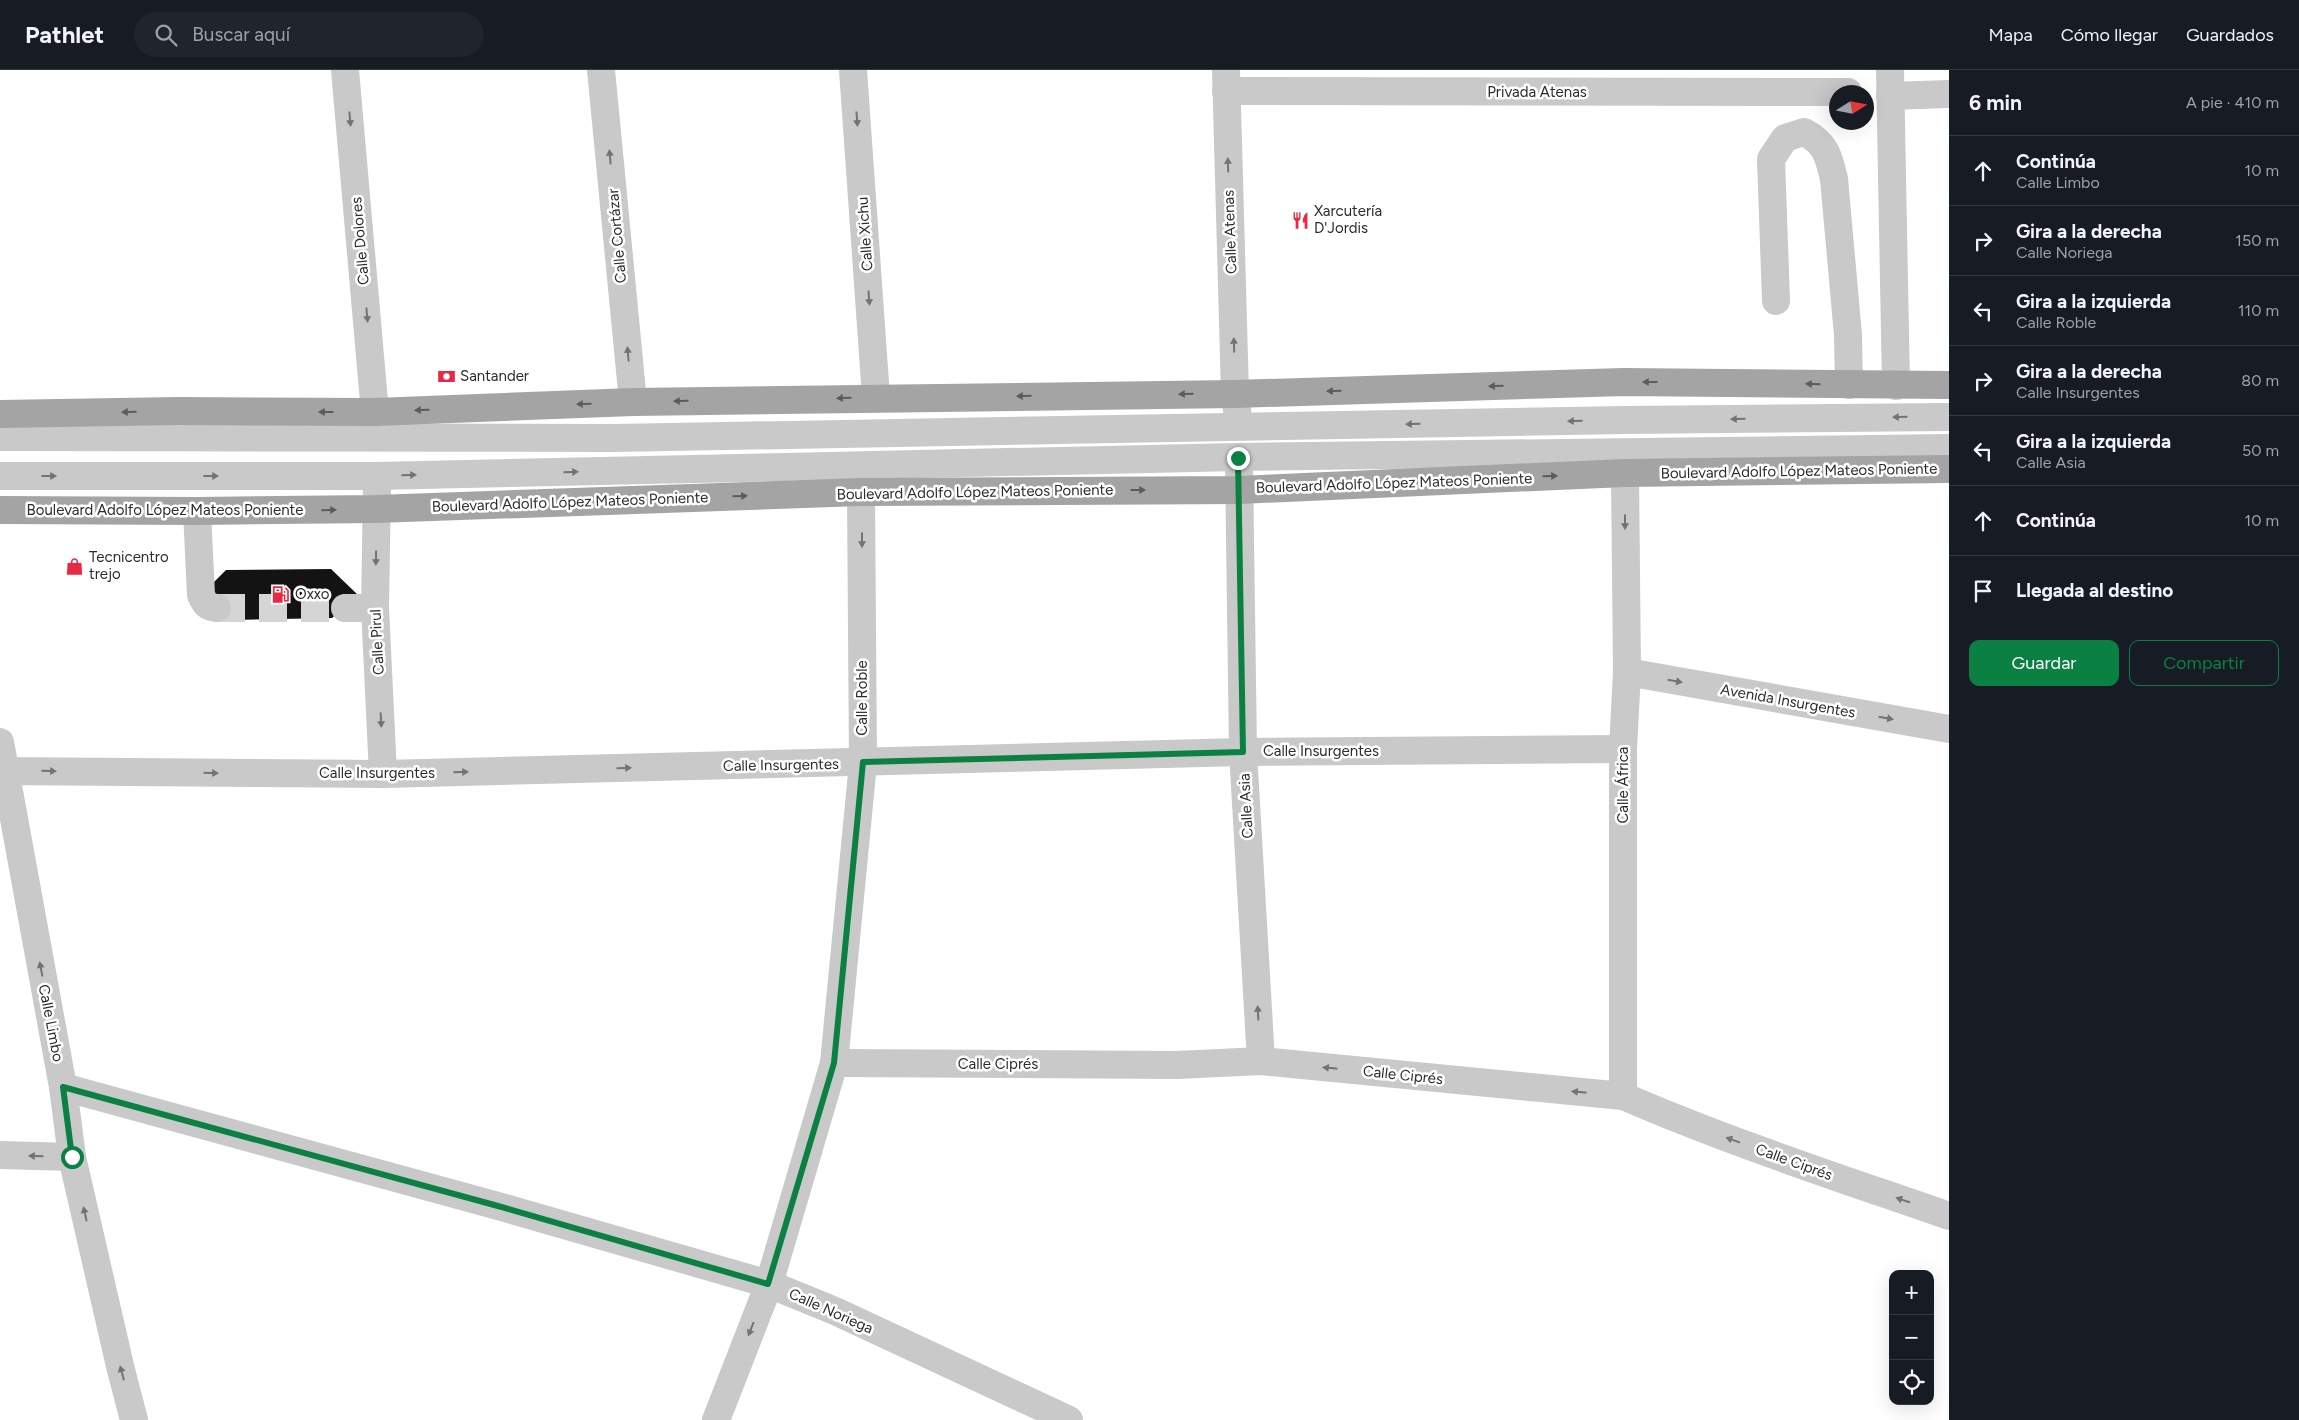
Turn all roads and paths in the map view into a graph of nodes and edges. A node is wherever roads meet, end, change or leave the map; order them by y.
1 (345, 70) edge
2 (601, 70) edge
3 (854, 70) edge
4 (1226, 80) edge
5 (1643, 81) edge
6 (1890, 83) edge
7 (1829, 91) edge
8 (1949, 94) edge
9 (1776, 301) dead end
10 (1849, 385) junction
11 (1949, 385) edge
12 (1896, 386) junction
13 (1235, 394) junction
14 (876, 397) junction
15 (633, 402) junction
16 (0, 414) edge
17 (1949, 417) edge
18 (376, 425) junction
19 (1239, 428) junction
20 (0, 437) edge
21 (1949, 448) edge
22 (1238, 458) junction
23 (1949, 469) edge
24 (1625, 473) junction
25 (0, 476) edge
26 (377, 476) junction
27 (1239, 490) junction
28 (861, 492) junction
29 (376, 509) junction
30 (0, 510) edge
31 (197, 511) junction
32 (217, 608) dead end
33 (345, 608) tunnel mouth
34 (375, 608) junction
35 (1627, 672) junction
36 (1949, 729) edge
37 (0, 742) edge
38 (1623, 749) junction
39 (1243, 752) junction
40 (863, 762) junction
41 (2, 770) edge
42 (383, 774) junction
43 (1261, 1062) junction
44 (834, 1063) junction
45 (63, 1087) junction
46 (1623, 1096) junction
47 (0, 1155) edge
48 (72, 1157) junction
49 (1949, 1216) edge
50 (768, 1284) junction
51 (134, 1420) edge
52 (716, 1420) edge
53 (1069, 1420) edge

1 -> 18 street, Calle Dolores
15 -> 2 street, Calle Cortázar
3 -> 14 street, Calle Xichu
4 - 5 street, Privada Atenas
13 -> 4 street, Calle Atenas
5 - 7 street, Privada Atenas
6 - 8 street
6 - 12 street
9 - 10 street
10 - 12 main road
10 -> 13 main road
11 - 12 main road
13 -> 14 main road
13 - 19 street, Calle Atenas
14 -> 15 main road
15 -> 18 main road
18 -> 16 main road
17 -> 19 street
18 - 19 street
18 - 20 street
18 - 26 street, Calle Dolores
19 - 22 street, Calle Asia
21 - 22 street
26 -> 22 street
22 - 27 street, Calle Asia
23 - 24 main road, Boulevard Adolfo López Mateos Poniente
27 -> 24 main road, Boulevard Adolfo López Mateos Poniente
24 -> 35 street, Calle África
25 -> 26 street
26 - 29 street, Calle Pirul
28 -> 27 main road, Boulevard Adolfo López Mateos Poniente
27 - 39 street, Calle Asia
29 -> 28 main road, Boulevard Adolfo López Mateos Poniente
28 -> 40 street, Calle Roble
31 -> 29 main road, Boulevard Adolfo López Mateos Poniente
29 -> 34 street, Calle Pirul
30 - 31 main road, Boulevard Adolfo López Mateos Poniente
31 - 32 street
33 - 34 street
34 -> 42 street, Calle Pirul
35 -> 36 street, Avenida Insurgentes
35 - 38 street, Calle África
37 - 41 street, Calle Limbo
38 - 39 street, Calle Insurgentes
38 - 46 street, Calle África
39 - 40 street, Calle Insurgentes
43 -> 39 street, Calle Asia
42 -> 40 street, Calle Insurgentes
40 - 44 street, Calle Roble
41 -> 42 street, Calle Insurgentes
45 -> 41 street, Calle Limbo
43 - 44 street, Calle Ciprés
46 -> 43 street, Calle Ciprés
44 - 50 street, Calle Roble
45 - 48 street, Calle Limbo
45 - 50 street, Calle Noriega
49 -> 46 street, Calle Ciprés
48 -> 47 street
51 -> 48 street, Calle Limbo
50 -> 52 street, Calle Roble
50 - 53 street, Calle Noriega

